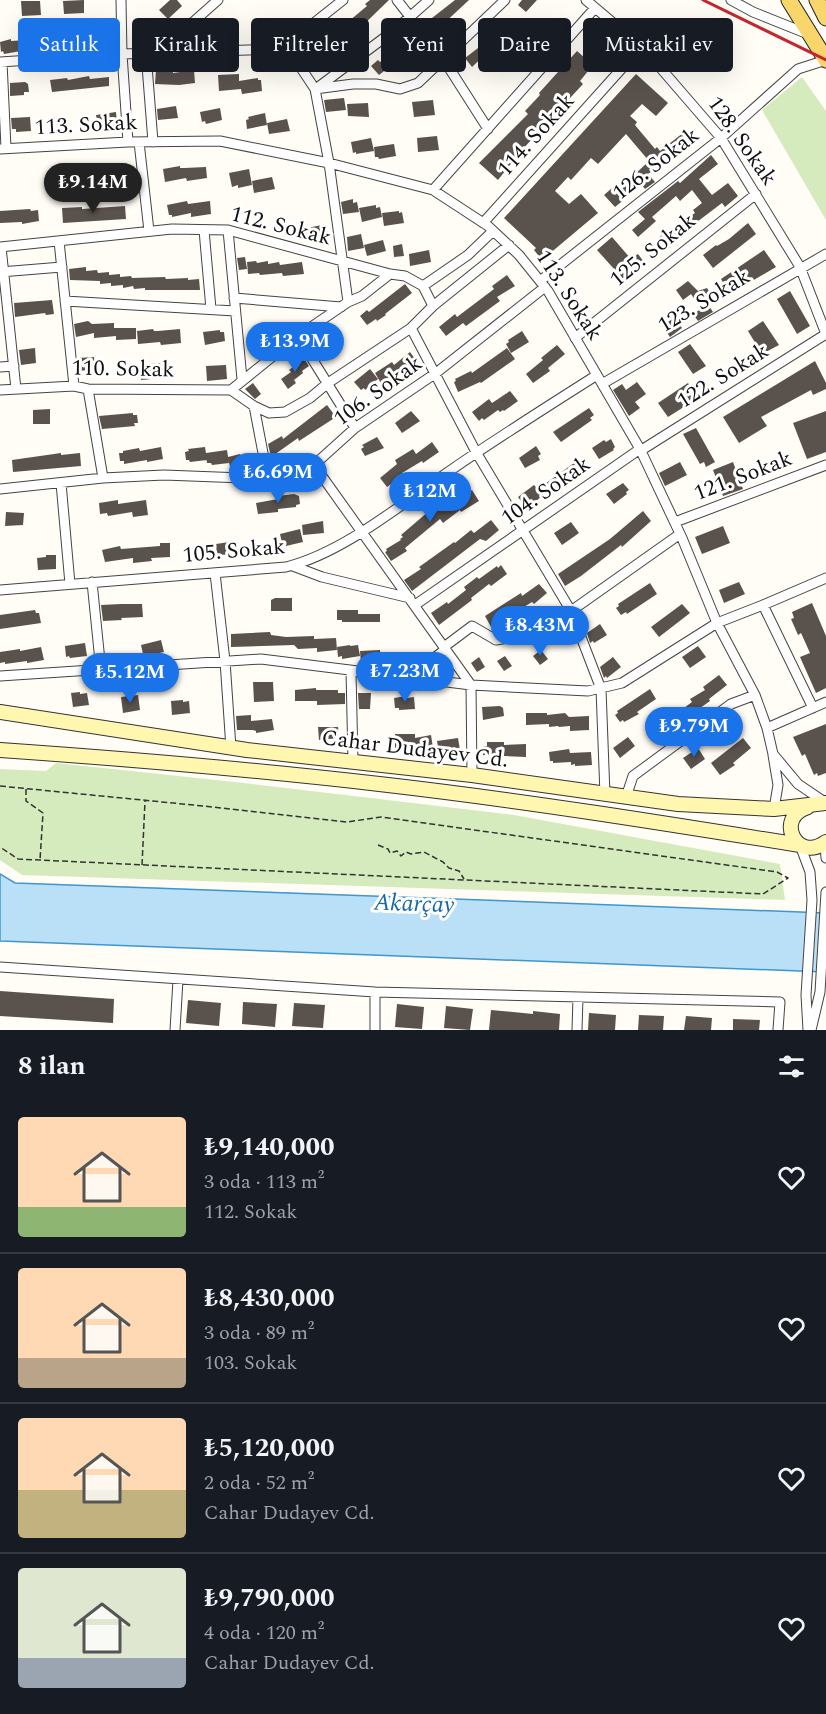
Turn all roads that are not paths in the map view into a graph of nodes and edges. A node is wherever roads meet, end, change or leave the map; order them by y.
1 (121, 0) edge
2 (218, 0) edge
3 (343, 0) edge
4 (397, 0) edge
5 (429, 0) edge
6 (505, 0) edge
7 (586, 0) edge
8 (731, 0) edge
9 (789, 0) edge
10 (817, 0) edge
11 (595, 8) junction
12 (411, 16) junction
13 (198, 18) edge
14 (320, 18) edge
15 (607, 18) edge
16 (826, 18) edge
17 (811, 35) junction
18 (466, 38) edge
19 (122, 54) junction
20 (132, 54) edge
21 (826, 60) edge
22 (1, 62) edge
23 (147, 72) edge
24 (304, 72) edge
25 (430, 72) edge
26 (452, 72) edge
27 (619, 72) edge
28 (663, 72) edge
29 (315, 89) junction
30 (488, 129) junction
31 (721, 138) junction
32 (128, 142) junction
33 (139, 142) junction
34 (153, 142) junction
35 (3, 149) edge
36 (329, 163) junction
37 (433, 190) junction
38 (756, 194) junction
39 (483, 223) junction
40 (204, 230) junction
41 (228, 230) junction
42 (149, 231) junction
43 (493, 231) junction
44 (59, 241) junction
45 (509, 245) junction
46 (0, 247) edge
47 (826, 254) edge
48 (342, 261) junction
49 (62, 267) junction
50 (800, 267) junction
51 (2, 272) edge
52 (390, 274) junction
53 (542, 284) junction
54 (423, 286) junction
55 (234, 298) junction
56 (65, 301) junction
57 (344, 304) junction
58 (434, 306) junction
59 (211, 309) junction
60 (235, 311) junction
61 (411, 328) junction
62 (826, 334) edge
63 (298, 336) junction
64 (575, 338) junction
65 (14, 366) junction
66 (0, 367) edge
67 (435, 373) junction
68 (600, 379) junction
69 (242, 380) junction
70 (328, 383) junction
71 (74, 386) junction
72 (16, 389) junction
73 (88, 389) junction
74 (0, 390) edge
75 (231, 390) junction
76 (254, 406) junction
77 (355, 428) junction
78 (640, 450) junction
79 (476, 452) junction
80 (314, 465) junction
81 (826, 465) edge
82 (103, 478) junction
83 (268, 479) junction
84 (61, 483) junction
85 (0, 489) edge
86 (675, 522) junction
87 (363, 531) junction
88 (522, 532) junction
89 (680, 534) junction
90 (293, 566) junction
91 (215, 573) junction
92 (826, 579) edge
93 (92, 582) junction
94 (70, 584) junction
95 (0, 590) edge
96 (412, 601) junction
97 (763, 605) junction
98 (571, 611) junction
99 (717, 623) junction
100 (445, 648) junction
101 (225, 661) junction
102 (102, 671) junction
103 (351, 671) junction
104 (0, 676) edge
105 (409, 677) junction
106 (471, 685) junction
107 (601, 689) junction
108 (755, 695) junction
109 (826, 702) edge
110 (813, 708) junction
111 (0, 712) edge
112 (767, 728) junction
113 (231, 748) junction
114 (0, 750) edge
115 (773, 754) junction
116 (353, 762) junction
117 (472, 775) junction
118 (604, 795) junction
119 (626, 797) junction
120 (826, 803) edge
121 (809, 807) junction
122 (774, 809) junction
123 (826, 813) edge
124 (800, 845) junction
125 (826, 847) edge
126 (826, 891) edge
127 (826, 899) edge
128 (0, 967) edge
129 (178, 980) junction
130 (375, 992) junction
131 (578, 997) junction
132 (175, 1030) edge
133 (375, 1030) edge
134 (577, 1030) edge
135 (778, 1030) edge
136 (809, 1030) edge

1 - 19 street
2 - 13 street
3 - 14 street
4 - 12 street
5 - 12 street
6 - 18 street
7 - 11 street, 128. Sokak
8 - 17 street
9 - 17 main road
10 - 16 main road
11 - 15 street, 128. Sokak
11 - 30 street
12 - 29 street
17 - 21 main road
19 - 20 street
19 - 22 street
19 - 32 street
21 - 31 street, 126. Sokak
22 - 35 street
23 - 34 street
24 - 29 street
25 - 29 street
26 - 30 street
27 - 39 street, 114. Sokak
28 - 31 street, 128. Sokak
29 - 36 street
30 - 37 street
31 - 38 street, 128. Sokak
31 - 53 street, 126. Sokak
32 - 33 street, 113. Sokak
32 - 35 street, 113. Sokak
33 - 34 street, 113. Sokak
33 - 42 street
34 - 36 street, 113. Sokak
36 - 37 street, 113. Sokak
36 - 48 street
37 - 39 street, 113. Sokak
38 - 50 street, 128. Sokak
38 - 64 street, 125. Sokak
39 - 43 street, 113. Sokak
40 - 41 street, 112. Sokak
40 - 42 street, 112. Sokak
40 - 59 street
41 - 48 street, 112. Sokak
41 - 55 street
42 - 44 street, 112. Sokak
43 - 45 street, 113. Sokak
43 - 54 street
44 - 46 street, 112. Sokak
44 - 49 street
45 - 53 street, 113. Sokak
45 - 58 street
46 - 51 street
47 - 50 street, 123. Sokak
48 - 52 street, 112. Sokak
48 - 57 street
49 - 51 street
49 - 56 street
50 - 62 street, 128. Sokak
50 - 68 street, 123. Sokak
51 - 65 street
52 - 54 street, 112. Sokak
52 - 57 street
53 - 64 street, 113. Sokak
53 - 67 street, 106. Sokak
54 - 58 street
55 - 57 street
55 - 60 street
56 - 59 street
56 - 71 street
57 - 63 street
58 - 61 street
59 - 60 street
60 - 69 street
61 - 67 street
61 - 70 street
62 - 78 street, 122. Sokak
63 - 69 street
63 - 70 street
64 - 68 street, 113. Sokak
65 - 66 street
65 - 72 street
67 - 77 street, 106. Sokak
67 - 79 street
68 - 78 street, 113. Sokak
68 - 79 street, 105. Sokak
69 - 75 street
70 - 76 street
70 - 77 street
71 - 72 street, 110. Sokak
71 - 73 street, 110. Sokak
72 - 74 street, 110. Sokak
73 - 75 street, 110. Sokak
73 - 82 street
75 - 76 street
76 - 83 street
77 - 80 street, 106. Sokak
78 - 86 street, 113. Sokak
78 - 88 street, 104. Sokak
79 - 87 street, 105. Sokak
79 - 88 street
80 - 83 street, 106. Sokak
80 - 87 street
81 - 86 street, 121. Sokak
82 - 83 street, 106. Sokak
82 - 84 street, 106. Sokak
84 - 85 street, 106. Sokak
84 - 94 street
86 - 89 street, 113. Sokak
87 - 90 street, 105. Sokak
87 - 96 street
88 - 96 street, 104. Sokak
88 - 98 street
89 - 98 street
89 - 99 street, 113. Sokak
90 - 91 street, 105. Sokak
90 - 96 street
91 - 93 street, 105. Sokak
91 - 101 street
92 - 97 street
93 - 94 street, 105. Sokak
93 - 102 street
94 - 95 street, 105. Sokak
96 - 100 street
97 - 99 street
97 - 110 street
98 - 100 street
98 - 107 street
99 - 107 street
99 - 108 street, 113. Sokak
100 - 105 street
100 - 106 street
101 - 102 street
101 - 103 street
101 - 113 street
102 - 104 street
103 - 105 street
103 - 116 street
105 - 106 street
106 - 107 street
106 - 117 street
107 - 118 street
108 - 112 street, 113. Sokak
108 - 119 street
109 - 110 street
110 - 112 street
111 - 113 main road, Cahar Dudayev Cd.
112 - 115 street, 113. Sokak
113 - 116 main road, Cahar Dudayev Cd.
114 - 124 main road, Cahar Dudayev Cd.
115 - 120 street, 113. Sokak
115 - 122 street, 113. Sokak
116 - 117 main road, Cahar Dudayev Cd.
117 - 118 main road, Cahar Dudayev Cd.
118 - 119 main road, Cahar Dudayev Cd.
119 - 122 main road, Cahar Dudayev Cd.
120 - 121 main road, Cahar Dudayev Cd.
121 - 122 main road, Cahar Dudayev Cd.
121 - 123 main road
121 - 124 main road
124 - 125 main road, Cahar Dudayev Cd.
124 - 136 street
126 - 127 street
127 - 136 street
128 - 129 street
129 - 130 street
129 - 132 street
130 - 131 street
130 - 133 street
131 - 134 street
131 - 135 street

